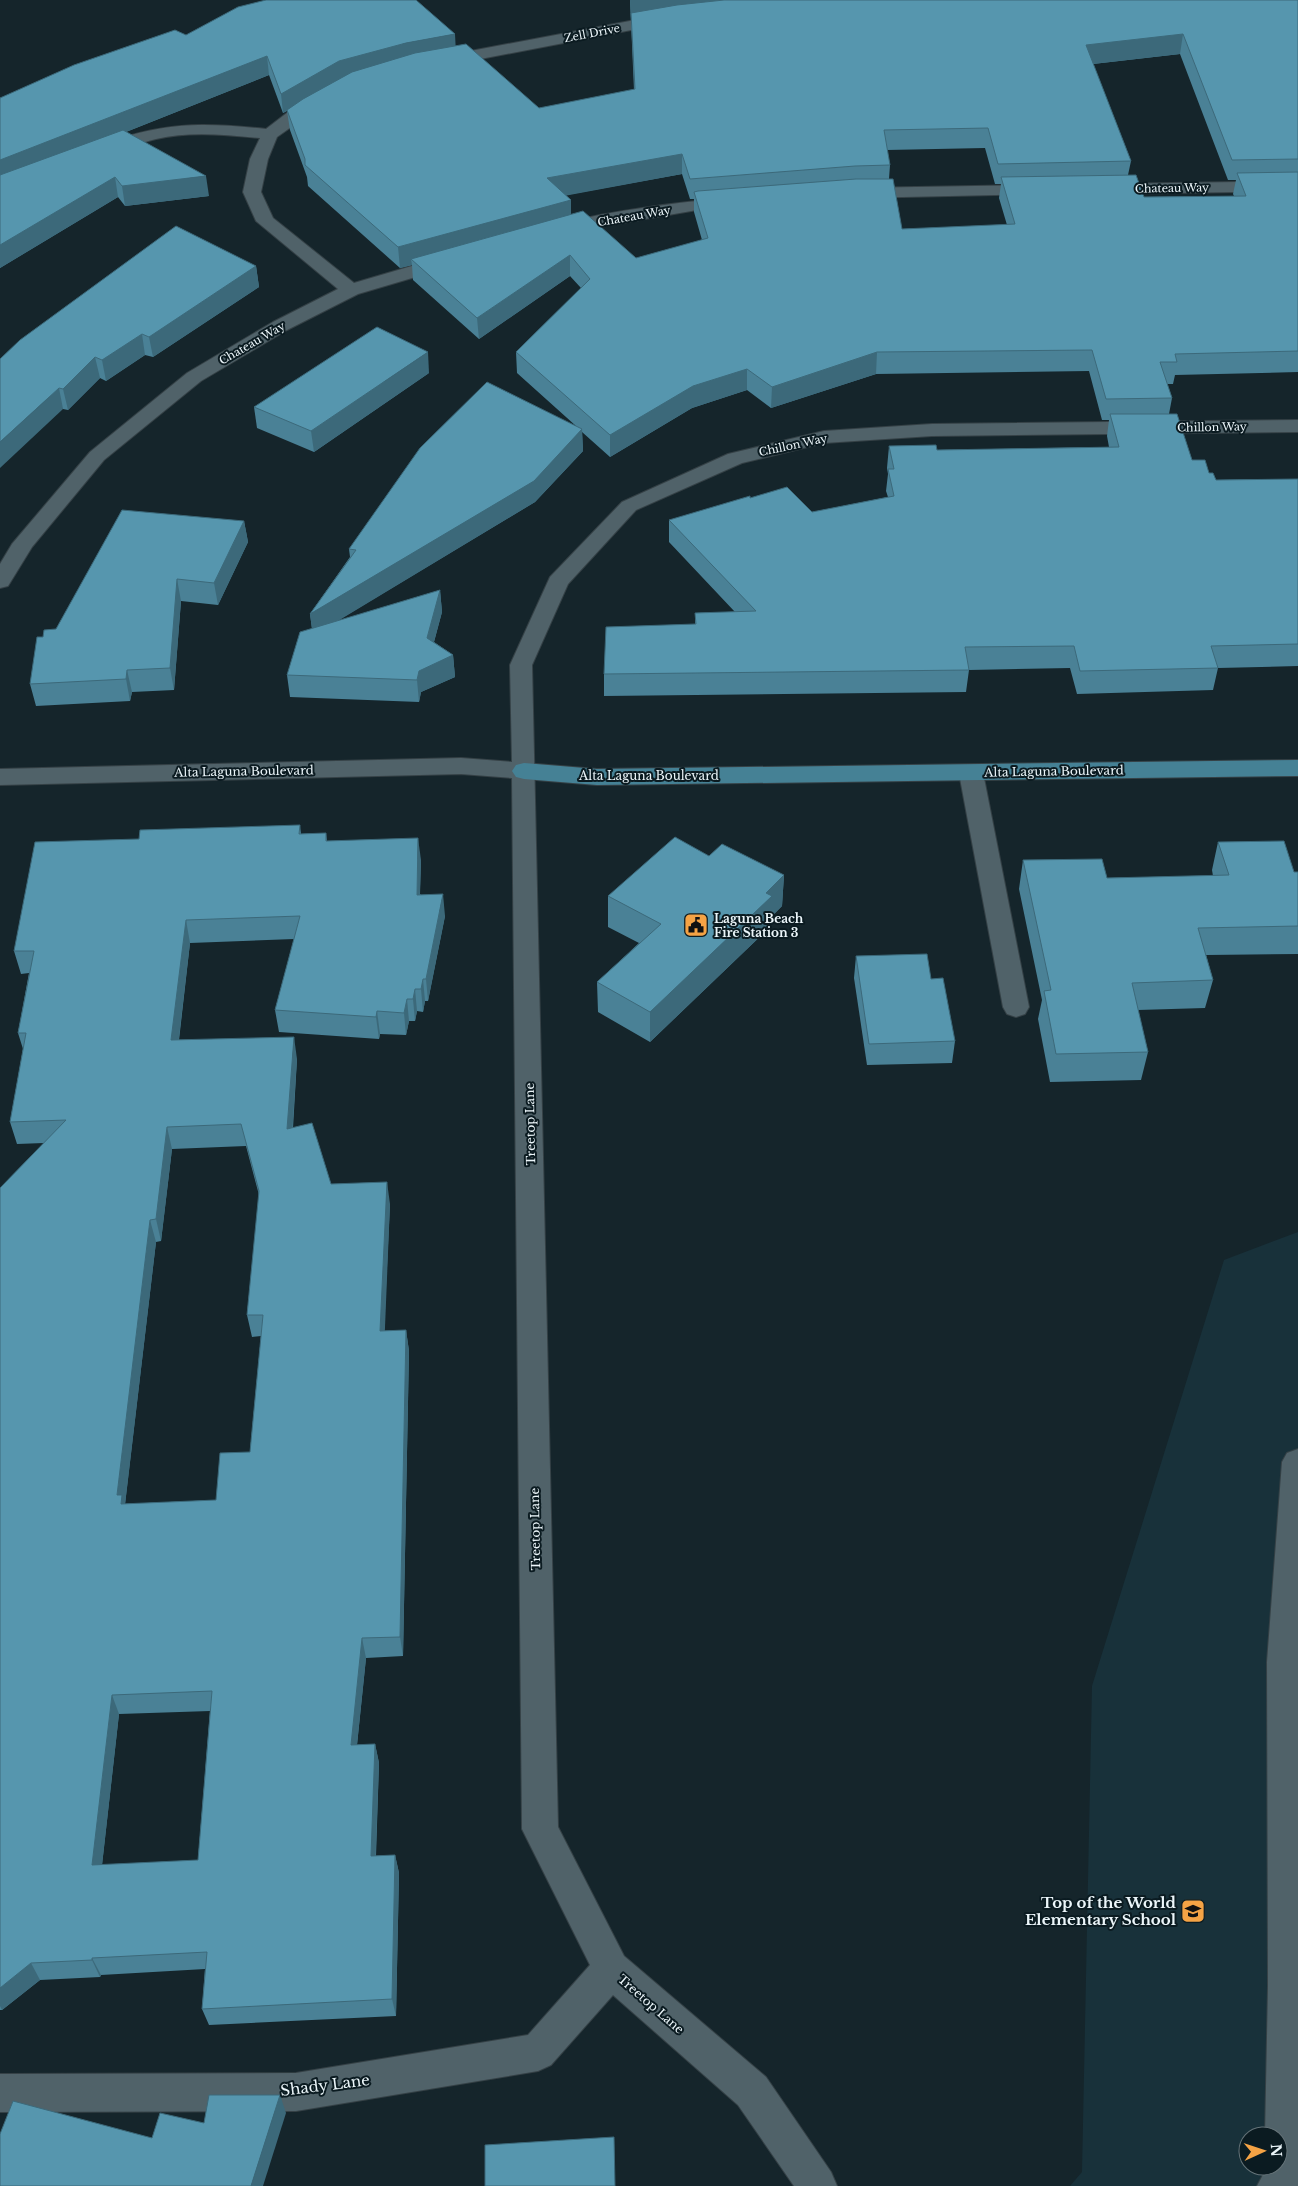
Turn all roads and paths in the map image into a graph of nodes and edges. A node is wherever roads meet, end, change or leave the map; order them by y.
1 (686, 17) edge
2 (433, 63) edge
3 (330, 95) edge
4 (270, 134) junction
5 (89, 156) edge
6 (1298, 186) edge
7 (1051, 190) edge
8 (1091, 190) edge
9 (844, 194) edge
10 (746, 202) edge
11 (542, 236) edge
12 (468, 256) edge
13 (351, 290) junction
14 (1298, 426) edge
15 (0, 581) edge
16 (1298, 768) edge
17 (524, 771) junction
18 (971, 773) junction
19 (0, 777) edge
20 (1016, 1007) dead end
21 (1298, 1462) edge
22 (611, 1969) junction
23 (0, 2093) edge
24 (817, 2186) edge
25 (1277, 2186) edge

1 - 2 street, Zell Drive
3 - 4 street
4 - 5 street
4 - 13 street
6 - 8 street, Chateau Way
7 - 9 street
10 - 11 street, Chateau Way
12 - 13 street, Chateau Way
13 - 15 street, Chateau Way
14 - 17 street, Chillon Way
16 - 18 main road, Alta Laguna Boulevard
17 - 18 main road, Alta Laguna Boulevard
17 - 19 street, Alta Laguna Boulevard
17 - 22 street, Treetop Lane
18 - 20 street
21 - 25 street
22 - 23 street, Shady Lane
22 - 24 street, Treetop Lane

